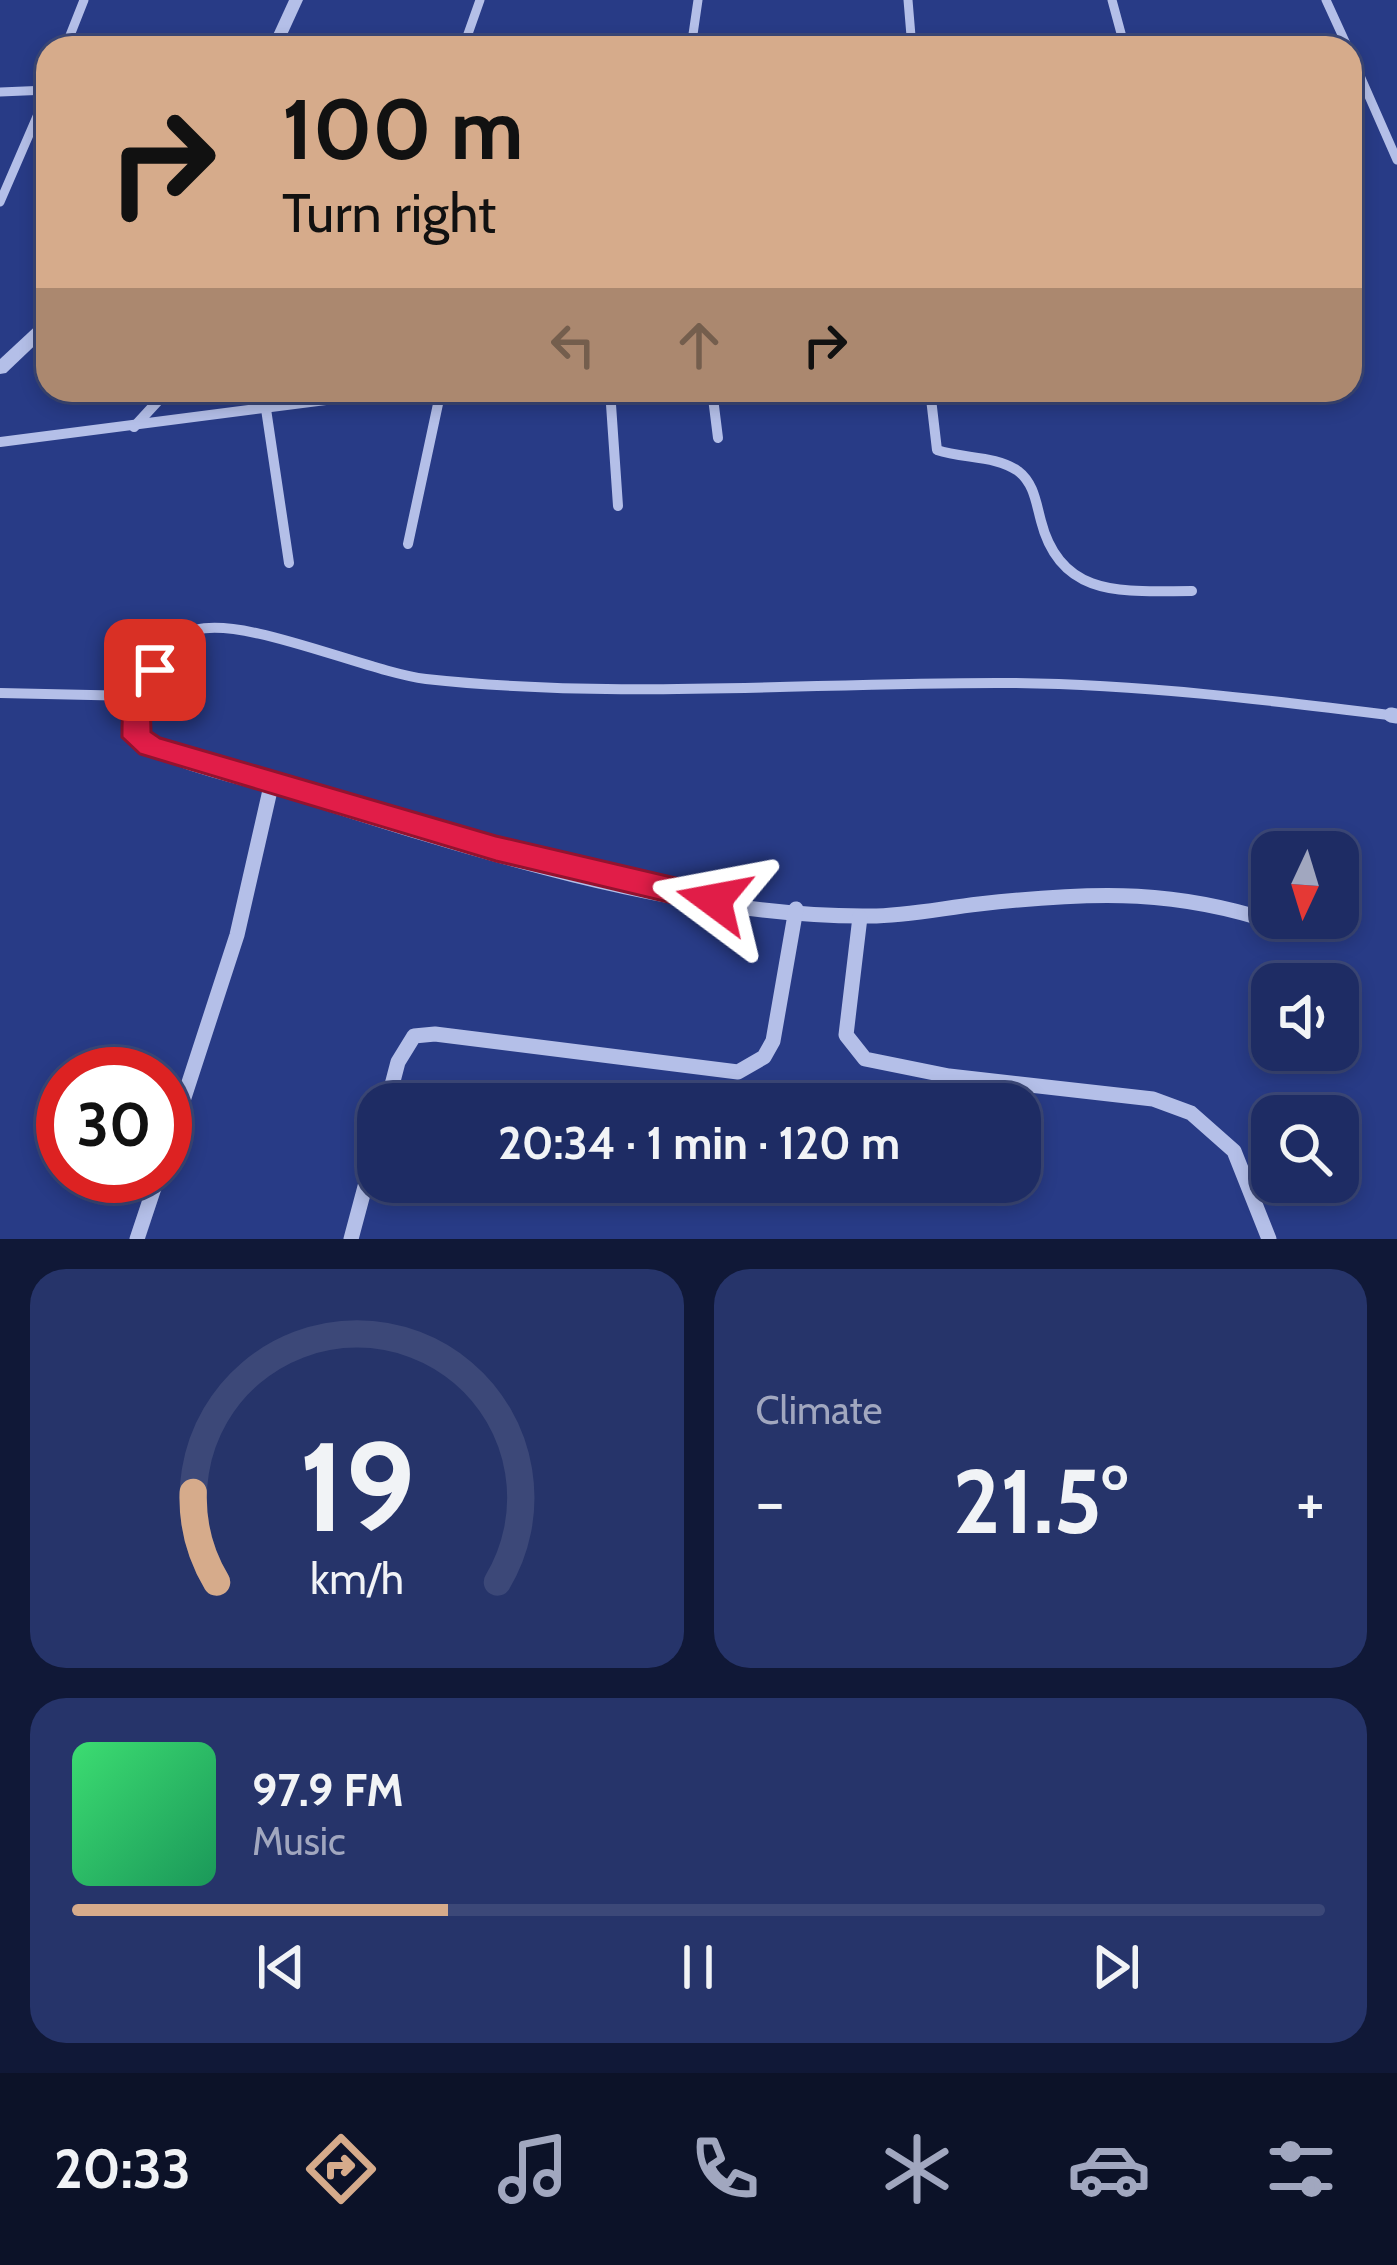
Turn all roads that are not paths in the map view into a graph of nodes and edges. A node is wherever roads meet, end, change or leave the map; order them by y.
1 (83, 0) edge
2 (296, 0) edge
3 (480, 0) edge
4 (698, 0) edge
5 (908, 0) edge
6 (1112, 0) edge
7 (1326, 0) edge
8 (70, 36) edge
9 (280, 36) edge
10 (468, 36) edge
11 (694, 36) edge
12 (911, 36) edge
13 (1122, 36) edge
14 (1342, 36) edge
15 (1362, 81) edge
16 (36, 91) edge
17 (0, 92) edge
18 (36, 119) edge
19 (1396, 158) edge
20 (0, 202) edge
21 (36, 335) edge
22 (0, 369) edge
23 (157, 402) edge
24 (317, 402) edge
25 (438, 402) edge
26 (611, 402) edge
27 (714, 402) edge
28 (931, 402) edge
29 (266, 409) junction
30 (133, 428) junction
31 (718, 438) dead end
32 (0, 442) edge
33 (618, 506) dead end
34 (408, 544) dead end
35 (289, 563) dead end
36 (1192, 591) dead end
37 (0, 693) edge
38 (136, 696) junction
39 (1397, 716) edge
40 (271, 786) junction
41 (796, 909) junction
42 (1251, 911) edge
43 (860, 916) junction
44 (192, 1073) edge
45 (392, 1083) edge
46 (149, 1203) edge
47 (361, 1203) edge
48 (136, 1239) edge
49 (351, 1239) edge
50 (1269, 1239) edge

1 - 8 street
2 - 9 street
3 - 10 street
4 - 11 street
5 - 12 street
6 - 13 street
7 - 14 street
15 - 19 street
16 - 17 street
18 - 20 street
21 - 22 street
23 - 30 street
24 - 29 street
25 - 34 street
26 - 33 street
27 - 31 street
28 - 36 street
29 - 30 street
29 - 35 street
30 - 32 street
37 - 38 street
38 - 39 street
38 - 40 street
40 - 41 street
40 - 44 street
41 - 43 street
41 - 45 street
42 - 43 street
43 - 50 street
46 - 48 street
47 - 49 street

